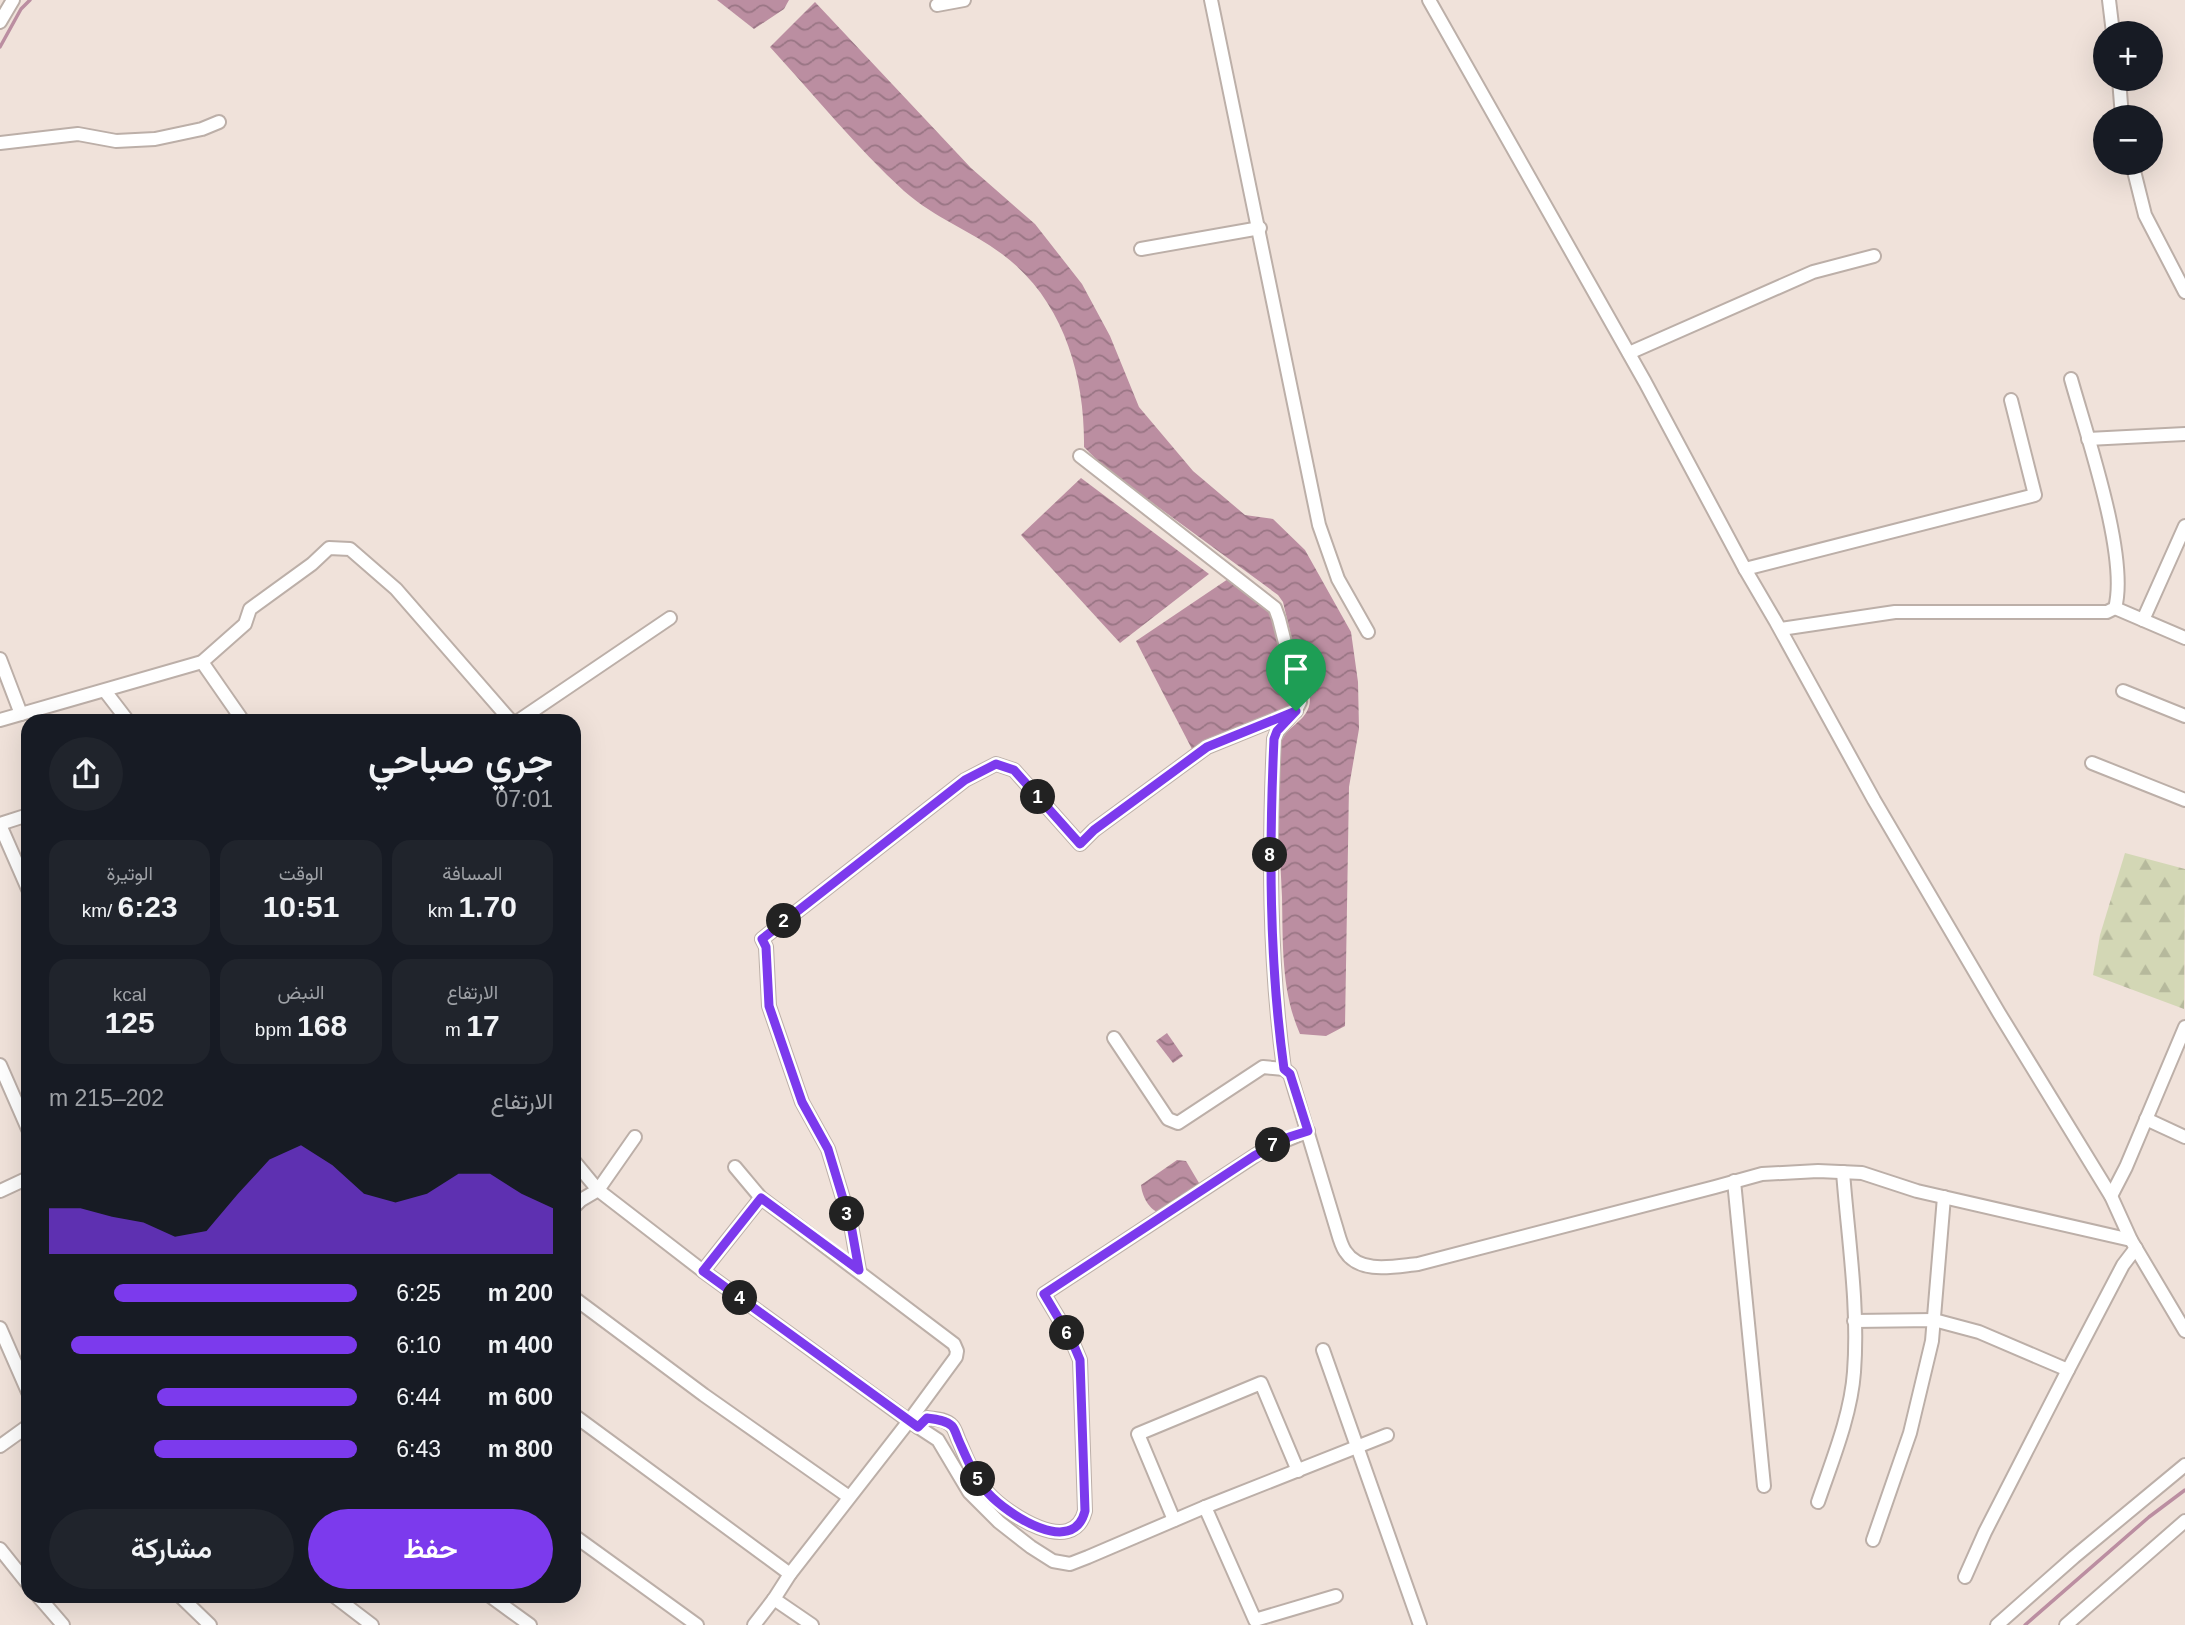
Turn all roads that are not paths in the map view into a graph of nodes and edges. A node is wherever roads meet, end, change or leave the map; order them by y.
1 (13, 0) edge
2 (964, 0) edge
3 (1211, 0) edge
4 (1429, 0) edge
5 (2109, 0) edge
6 (937, 5) dead end
7 (2112, 21) edge
8 (0, 22) edge
9 (219, 122) dead end
10 (0, 143) edge
11 (2135, 175) edge
12 (1260, 228) junction
13 (1141, 249) dead end
14 (1874, 256) dead end
15 (2185, 292) edge
16 (1629, 353) junction
17 (2070, 379) dead end
18 (2011, 400) dead end
19 (2185, 434) edge
20 (2088, 439) junction
21 (1080, 456) dead end
22 (2185, 526) edge
23 (2180, 548) edge
24 (1745, 569) junction
25 (2115, 608) junction
26 (670, 618) dead end
27 (2143, 620) junction
28 (1781, 629) junction
29 (1368, 632) dead end
30 (2185, 638) edge
31 (0, 659) edge
32 (202, 662) junction
33 (105, 691) junction
34 (2123, 691) dead end
35 (1296, 711) junction
36 (21, 714) junction
37 (123, 714) edge
38 (238, 714) edge
39 (505, 714) edge
40 (528, 714) edge
41 (2185, 716) edge
42 (0, 720) edge
43 (2092, 763) dead end
44 (2185, 800) edge
45 (21, 818) edge
46 (0, 825) edge
47 (21, 873) edge
48 (2185, 1027) edge
49 (1114, 1038) dead end
50 (2181, 1046) edge
51 (0, 1065) edge
52 (1284, 1069) junction
53 (21, 1113) edge
54 (2146, 1119) junction
55 (1308, 1131) junction
56 (635, 1137) dead end
57 (2185, 1137) edge
58 (735, 1167) dead end
59 (581, 1169) edge
60 (1843, 1172) junction
61 (21, 1181) edge
62 (1734, 1181) junction
63 (598, 1190) junction
64 (0, 1191) edge
65 (2111, 1196) junction
66 (761, 1198) junction
67 (1944, 1198) junction
68 (581, 1202) edge
69 (2134, 1244) junction
70 (859, 1270) junction
71 (703, 1271) junction
72 (581, 1303) edge
73 (1934, 1320) junction
74 (1854, 1321) junction
75 (0, 1328) edge
76 (2185, 1331) edge
77 (1323, 1350) dead end
78 (2067, 1370) junction
79 (21, 1376) edge
80 (581, 1420) edge
81 (913, 1424) junction
82 (21, 1431) edge
83 (1387, 1436) dead end
84 (0, 1446) edge
85 (1357, 1448) junction
86 (2185, 1465) edge
87 (1298, 1471) junction
88 (1764, 1486) dead end
89 (849, 1497) junction
90 (1818, 1502) dead end
91 (1205, 1507) junction
92 (1174, 1520) junction
93 (2185, 1521) edge
94 (581, 1540) edge
95 (1873, 1540) dead end
96 (0, 1549) edge
97 (790, 1574) junction
98 (21, 1575) edge
99 (1965, 1577) dead end
100 (1336, 1595) dead end
101 (774, 1599) junction
102 (44, 1603) edge
103 (191, 1603) edge
104 (343, 1603) edge
105 (500, 1603) edge
106 (63, 1625) edge
107 (210, 1625) edge
108 (372, 1625) edge
109 (530, 1625) edge
110 (697, 1625) edge
111 (754, 1625) edge
112 (812, 1625) edge
113 (1420, 1625) edge
114 (1997, 1625) edge
115 (2066, 1625) edge

1 - 8 street
2 - 6 street
3 - 12 street
4 - 16 street
5 - 7 street
9 - 10 street
11 - 15 street
12 - 13 street
12 - 29 street
14 - 16 street
16 - 24 street
17 - 20 street
18 - 24 street
19 - 20 street
20 - 25 street
21 - 35 street
22 - 23 street
23 - 27 street
24 - 28 street
25 - 27 street
25 - 28 street
26 - 40 street
27 - 30 street
28 - 65 street
31 - 36 street
32 - 33 street
32 - 38 street
32 - 39 street
33 - 36 street
33 - 37 street
34 - 41 street
35 - 52 street
35 - 70 street
36 - 42 street
43 - 44 street
45 - 46 street
46 - 47 street
48 - 50 street
49 - 52 street
50 - 54 street
51 - 53 street
52 - 55 street
54 - 57 street
54 - 65 street
55 - 62 street
55 - 81 street
56 - 63 street
58 - 66 street
59 - 63 street
60 - 62 street
60 - 67 street
60 - 74 street
61 - 64 street
62 - 88 street
63 - 68 street
63 - 71 street
65 - 69 street
66 - 70 street
66 - 71 street
67 - 69 street
67 - 73 street
69 - 76 street
69 - 78 street
70 - 81 street
71 - 81 street
72 - 89 street
73 - 74 street
73 - 78 street
73 - 95 street
74 - 90 street
75 - 79 street
77 - 85 street
78 - 99 street
80 - 97 street
81 - 89 street
81 - 92 street
82 - 84 street
83 - 85 street
85 - 87 street
85 - 113 street
86 - 114 street
87 - 91 street
87 - 92 street
89 - 97 street
91 - 92 street
91 - 100 street
93 - 115 street
94 - 110 street
96 - 98 street
97 - 101 street
101 - 111 street
101 - 112 street
102 - 106 street
103 - 107 street
104 - 108 street
105 - 109 street

